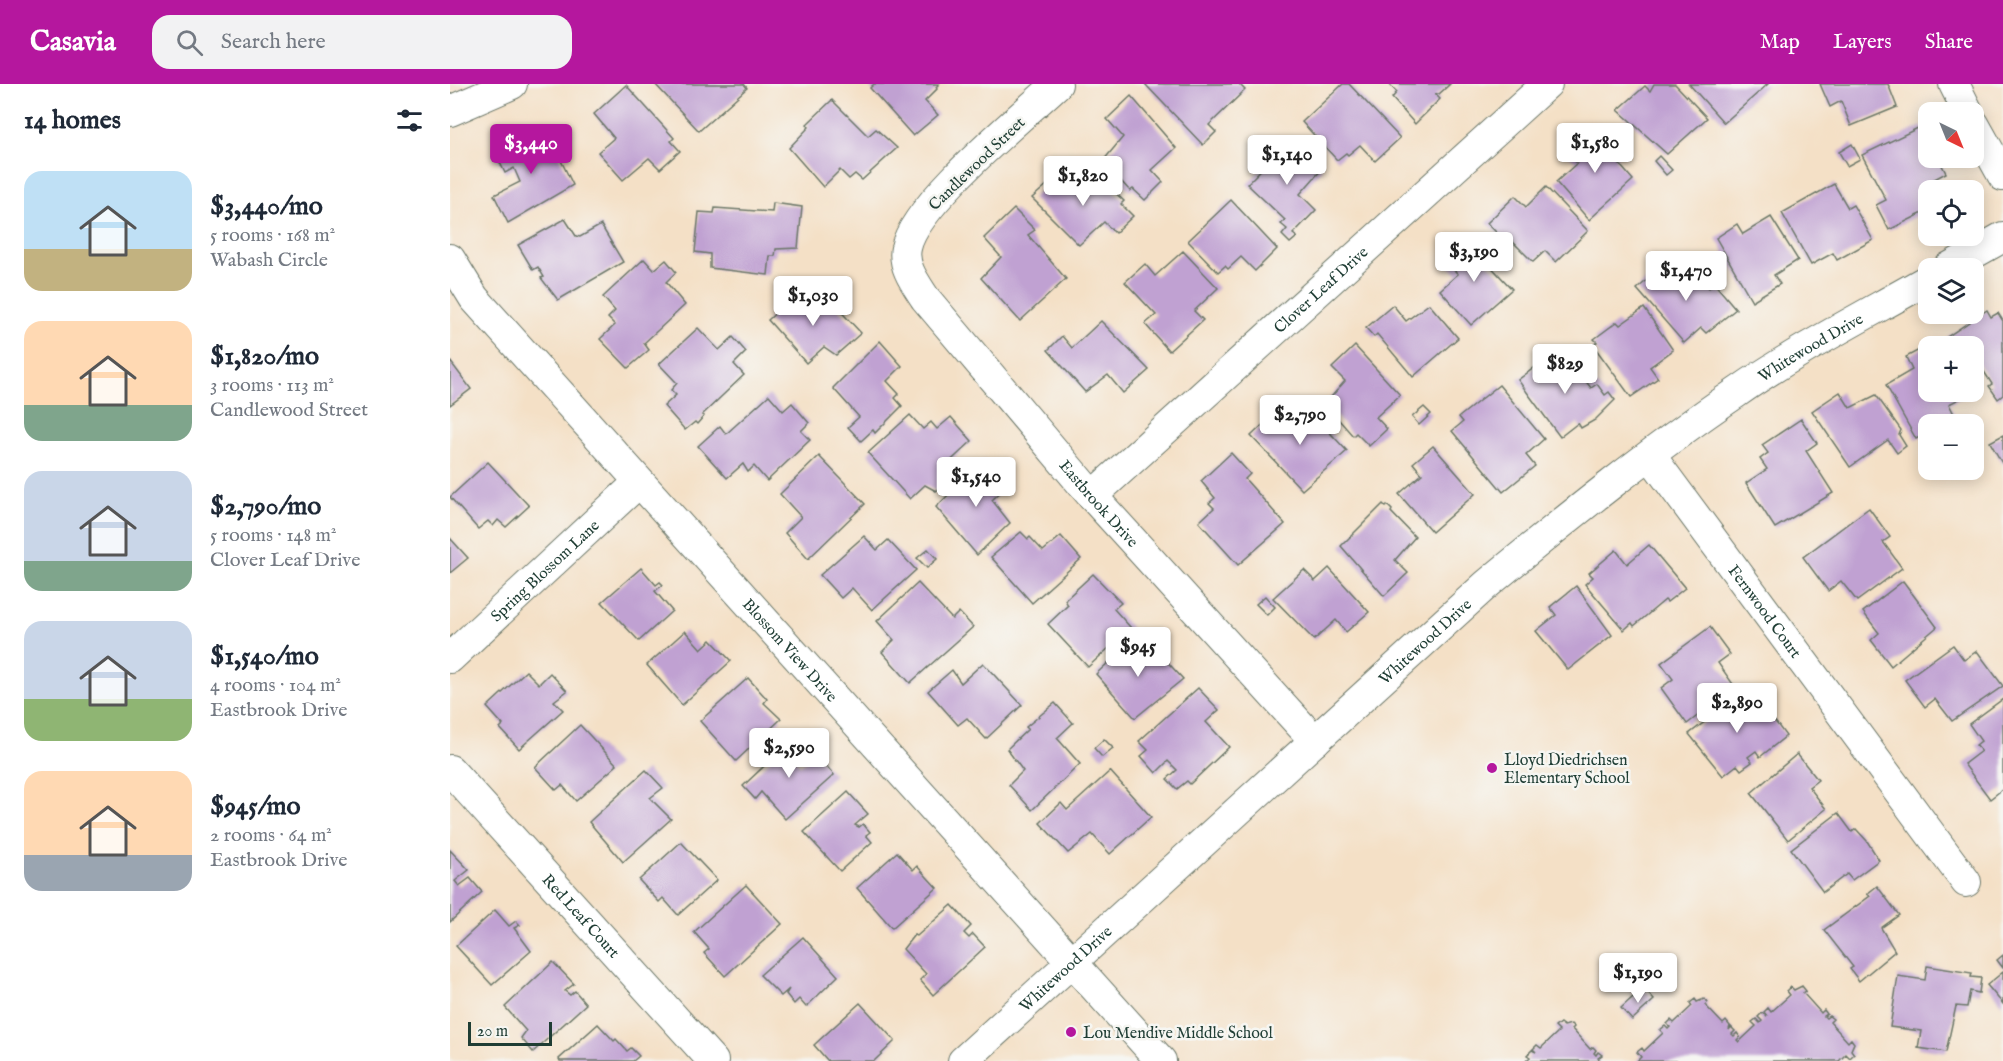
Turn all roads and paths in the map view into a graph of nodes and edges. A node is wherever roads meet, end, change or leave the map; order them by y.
1 (512, 84) edge
2 (1058, 84) edge
3 (1547, 84) edge
4 (1954, 84) edge
5 (1963, 102) edge
6 (450, 111) edge
7 (1984, 142) edge
8 (2003, 176) edge
9 (2003, 237) edge
10 (905, 249) joint
11 (1966, 258) edge
12 (450, 259) edge
13 (1918, 285) edge
14 (1650, 455) junction
15 (639, 482) junction
16 (1092, 496) junction
17 (450, 658) edge
18 (1315, 741) junction
19 (450, 770) edge
20 (1966, 882) dead end
21 (1072, 962) junction
22 (713, 1061) edge
23 (963, 1061) edge
24 (1161, 1061) edge

1 - 6 street
2 - 10 street, Candlewood Street
3 - 16 street, Clover Leaf Drive
4 - 5 street
7 - 8 street
9 - 11 street
10 - 16 street, Eastbrook Drive
12 - 15 street, Blossom View Drive
13 - 14 street, Whitewood Drive
14 - 18 street, Whitewood Drive
14 - 20 street, Fernwood Court
15 - 17 street, Spring Blossom Lane
15 - 21 street, Blossom View Drive
16 - 18 street, Eastbrook Drive
18 - 21 street, Whitewood Drive
19 - 22 street, Red Leaf Court
21 - 23 street, Whitewood Drive
21 - 24 street, Blossom View Drive

